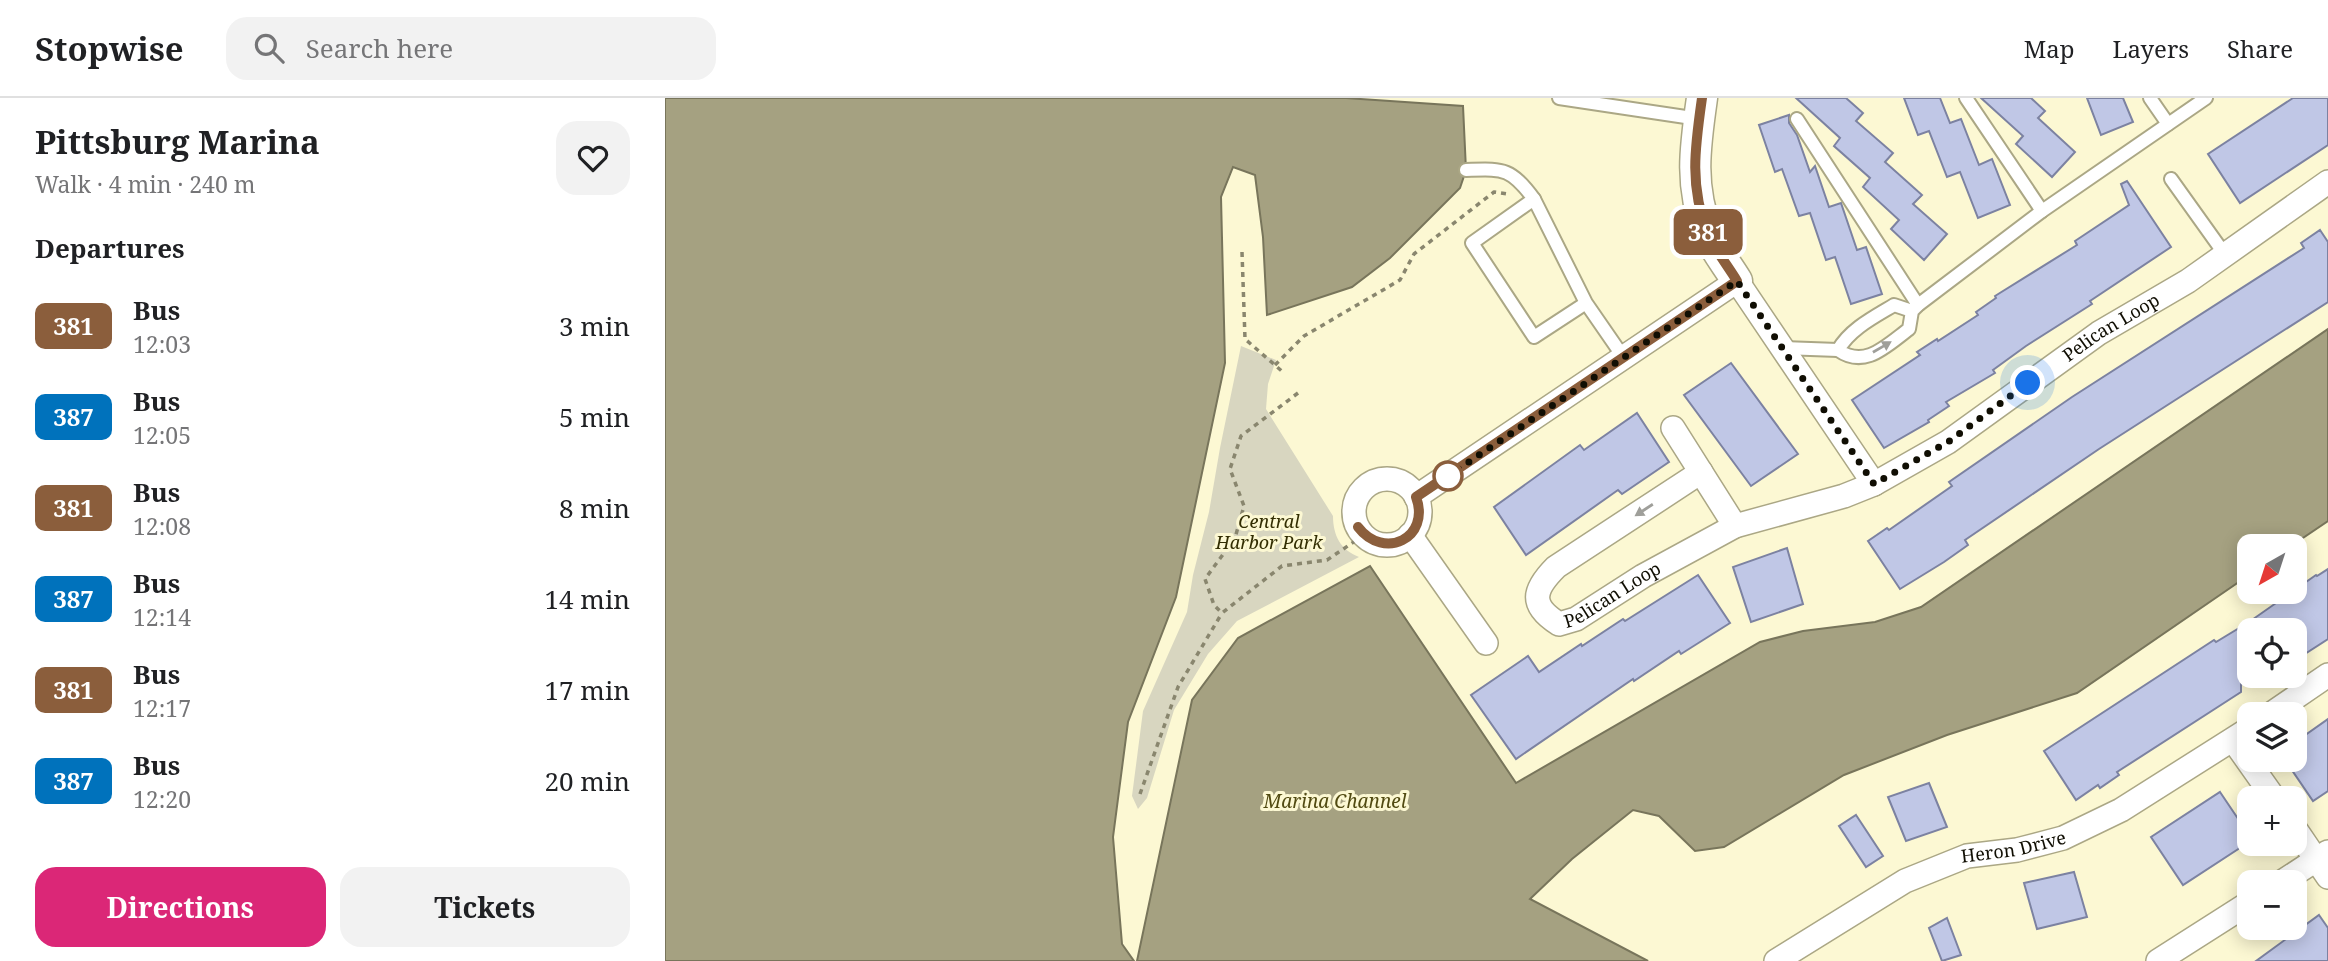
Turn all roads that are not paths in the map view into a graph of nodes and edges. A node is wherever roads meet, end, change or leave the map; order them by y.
1 (1559, 98) edge
2 (1966, 98) edge
3 (2150, 98) edge
4 (2206, 98) edge
5 (1701, 108) edge
6 (1797, 118) dead end
7 (2168, 124) junction
8 (1466, 170) dead end
9 (2171, 179) dead end
10 (2328, 182) edge
11 (1534, 199) junction
12 (2042, 211) junction
13 (2226, 256) junction
14 (1737, 281) junction
15 (1586, 303) junction
16 (1915, 308) junction
17 (1783, 348) junction
18 (1838, 349) junction
19 (1624, 358) junction
20 (1673, 428) dead end
21 (1701, 472) junction
22 (1874, 484) junction
23 (1416, 497) junction
24 (1735, 526) junction
25 (1410, 535) junction
26 (1486, 643) dead end
27 (2328, 675) edge
28 (2289, 702) edge
29 (2237, 737) edge
30 (2307, 843) edge
31 (2324, 863) edge
32 (2307, 871) edge
33 (2237, 911) edge
34 (1776, 961) edge
35 (2158, 961) edge

1 - 5 lane
2 - 12 lane
3 - 7 lane
4 - 7 lane
5 - 14 street
6 - 16 lane
7 - 12 lane
8 - 11 lane
9 - 13 lane
10 - 13 street, Pelican Loop
11 - 15 lane
11 - 15 lane
12 - 16 lane
13 - 22 street, Pelican Loop
14 - 17 street
14 - 19 street
15 - 19 lane
16 - 18 lane
18 -> 16 lane
17 - 18 lane
17 - 22 street
19 - 23 street
20 - 21 street
21 - 24 street
21 -> 24 street, Pelican Loop
22 - 24 street, Pelican Loop
23 - 25 street
23 - 25 street
25 - 26 street
27 - 28 street
29 - 34 street, Heron Drive
30 - 31 street
31 - 32 street
33 - 35 street

